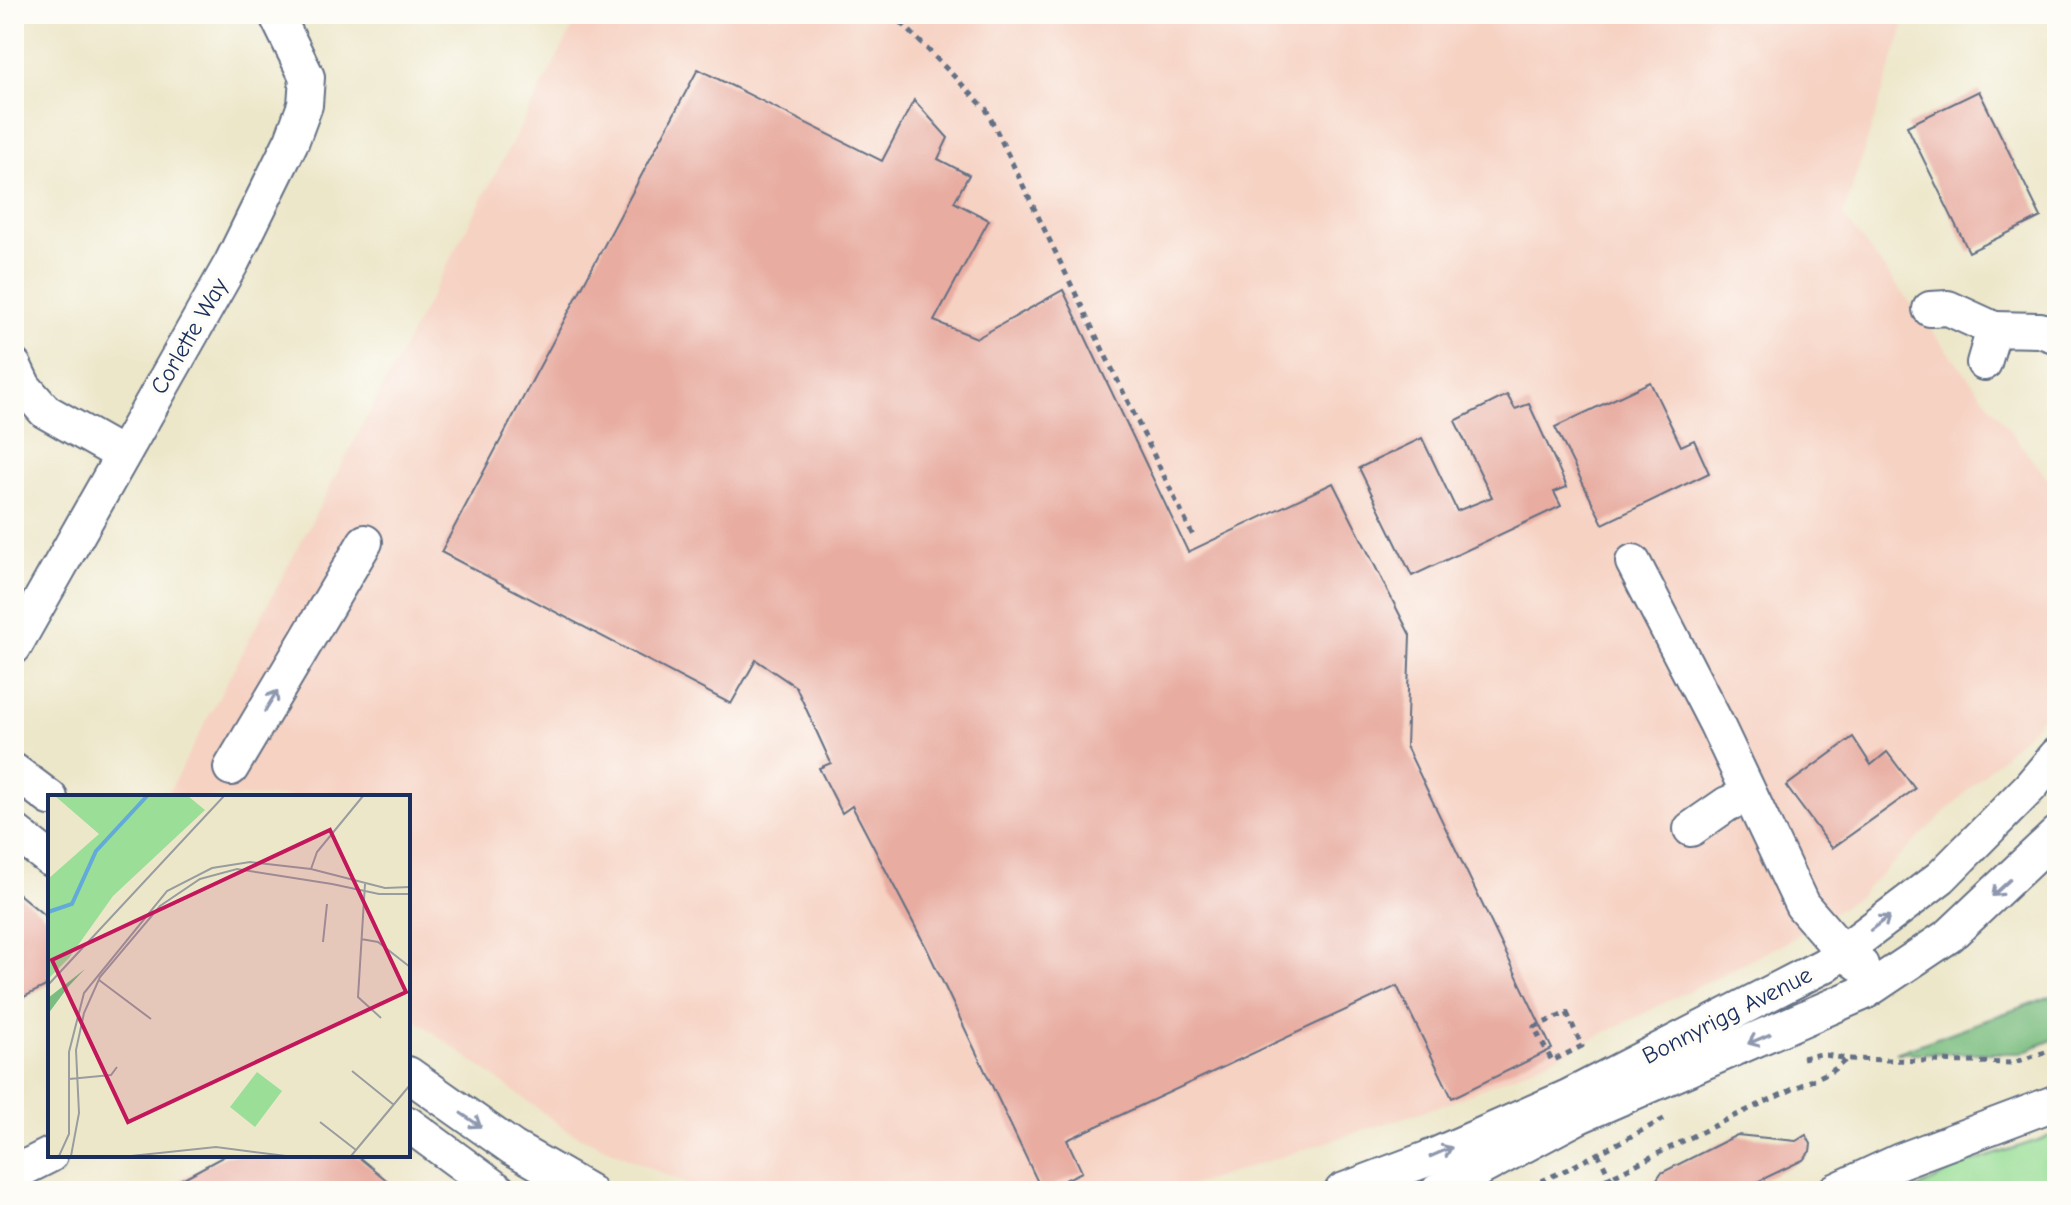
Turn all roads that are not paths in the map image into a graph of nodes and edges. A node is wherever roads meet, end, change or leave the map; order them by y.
1 (276, 14) edge
2 (1930, 309) dead end
3 (1994, 329) junction
4 (2057, 336) edge
5 (1984, 363) dead end
6 (14, 366) edge
7 (121, 454) junction
8 (365, 542) dead end
9 (1633, 562) dead end
10 (14, 647) edge
11 (2057, 755) edge
12 (231, 768) dead end
13 (14, 771) edge
14 (1749, 795) junction
15 (48, 796) edge
16 (1691, 829) dead end
17 (14, 831) edge
18 (2057, 834) edge
19 (48, 857) edge
20 (1974, 914) junction
21 (1843, 952) junction
22 (1808, 1018) junction
23 (410, 1075) edge
24 (2057, 1102) edge
25 (410, 1125) edge
26 (48, 1156) edge
27 (14, 1173) edge
28 (499, 1191) edge
29 (588, 1191) edge
30 (1342, 1191) edge
31 (1438, 1191) edge
32 (1835, 1191) edge

1 - 7 street, Corlette Way
2 - 3 street
3 - 4 street
3 - 5 street
6 - 7 street
7 - 10 street, Corlette Way
12 -> 8 street
9 - 14 street
21 -> 11 street, Bonnyrigg Avenue
13 - 15 street
14 - 16 street
14 - 21 street
17 - 19 street
18 -> 20 street, Bonnyrigg Avenue
20 - 21 street
20 - 22 street, Bonnyrigg Avenue
21 - 22 street
30 -> 21 street, Bonnyrigg Avenue
22 -> 31 street, Bonnyrigg Avenue
23 -> 29 street
24 - 32 street
25 - 28 street
26 - 27 street

